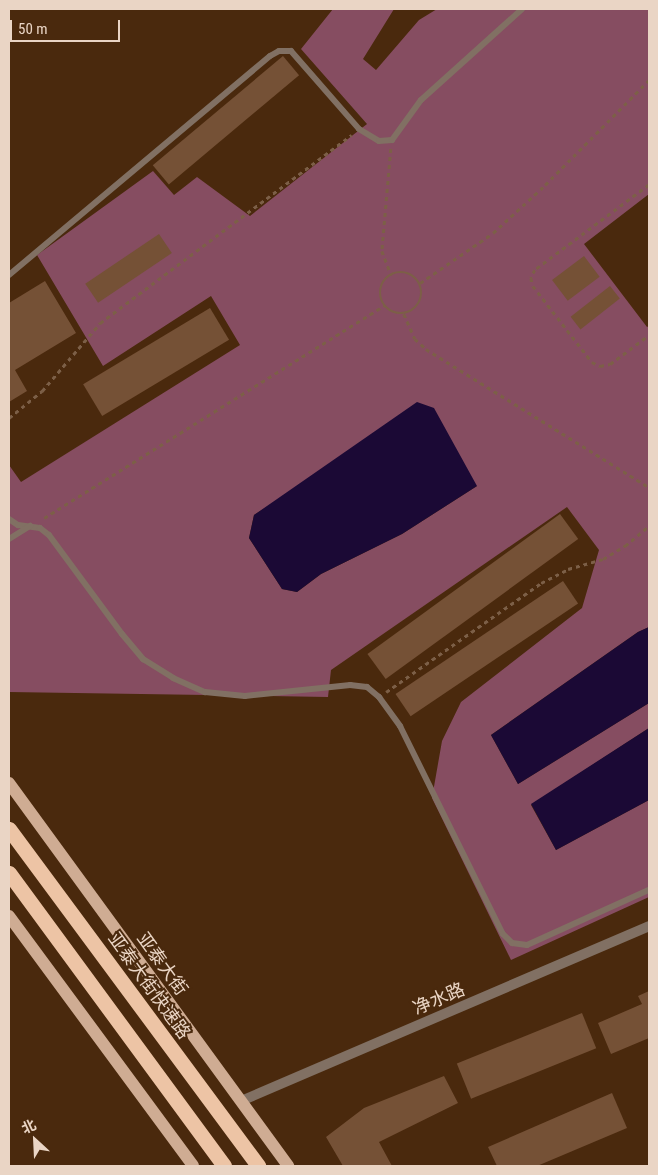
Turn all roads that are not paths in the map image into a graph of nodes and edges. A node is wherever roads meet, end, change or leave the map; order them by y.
1 (522, 9) edge
2 (9, 275) edge
3 (9, 519) edge
4 (30, 526) junction
5 (9, 539) edge
6 (9, 783) edge
7 (9, 817) edge
8 (11, 831) edge
9 (9, 873) edge
10 (649, 890) edge
11 (9, 916) edge
12 (649, 926) edge
13 (241, 1101) junction
14 (193, 1166) edge
15 (224, 1166) edge
16 (258, 1166) edge
17 (288, 1166) edge

1 - 2 lane
3 - 4 lane
4 - 5 lane
4 - 10 lane
6 - 13 main road, 亚泰大街
7 - 8 highway
8 - 16 highway, 亚泰大街快速路
9 - 15 highway
11 - 14 main road
12 - 13 street, 净水路
13 - 17 main road, 亚泰大街

